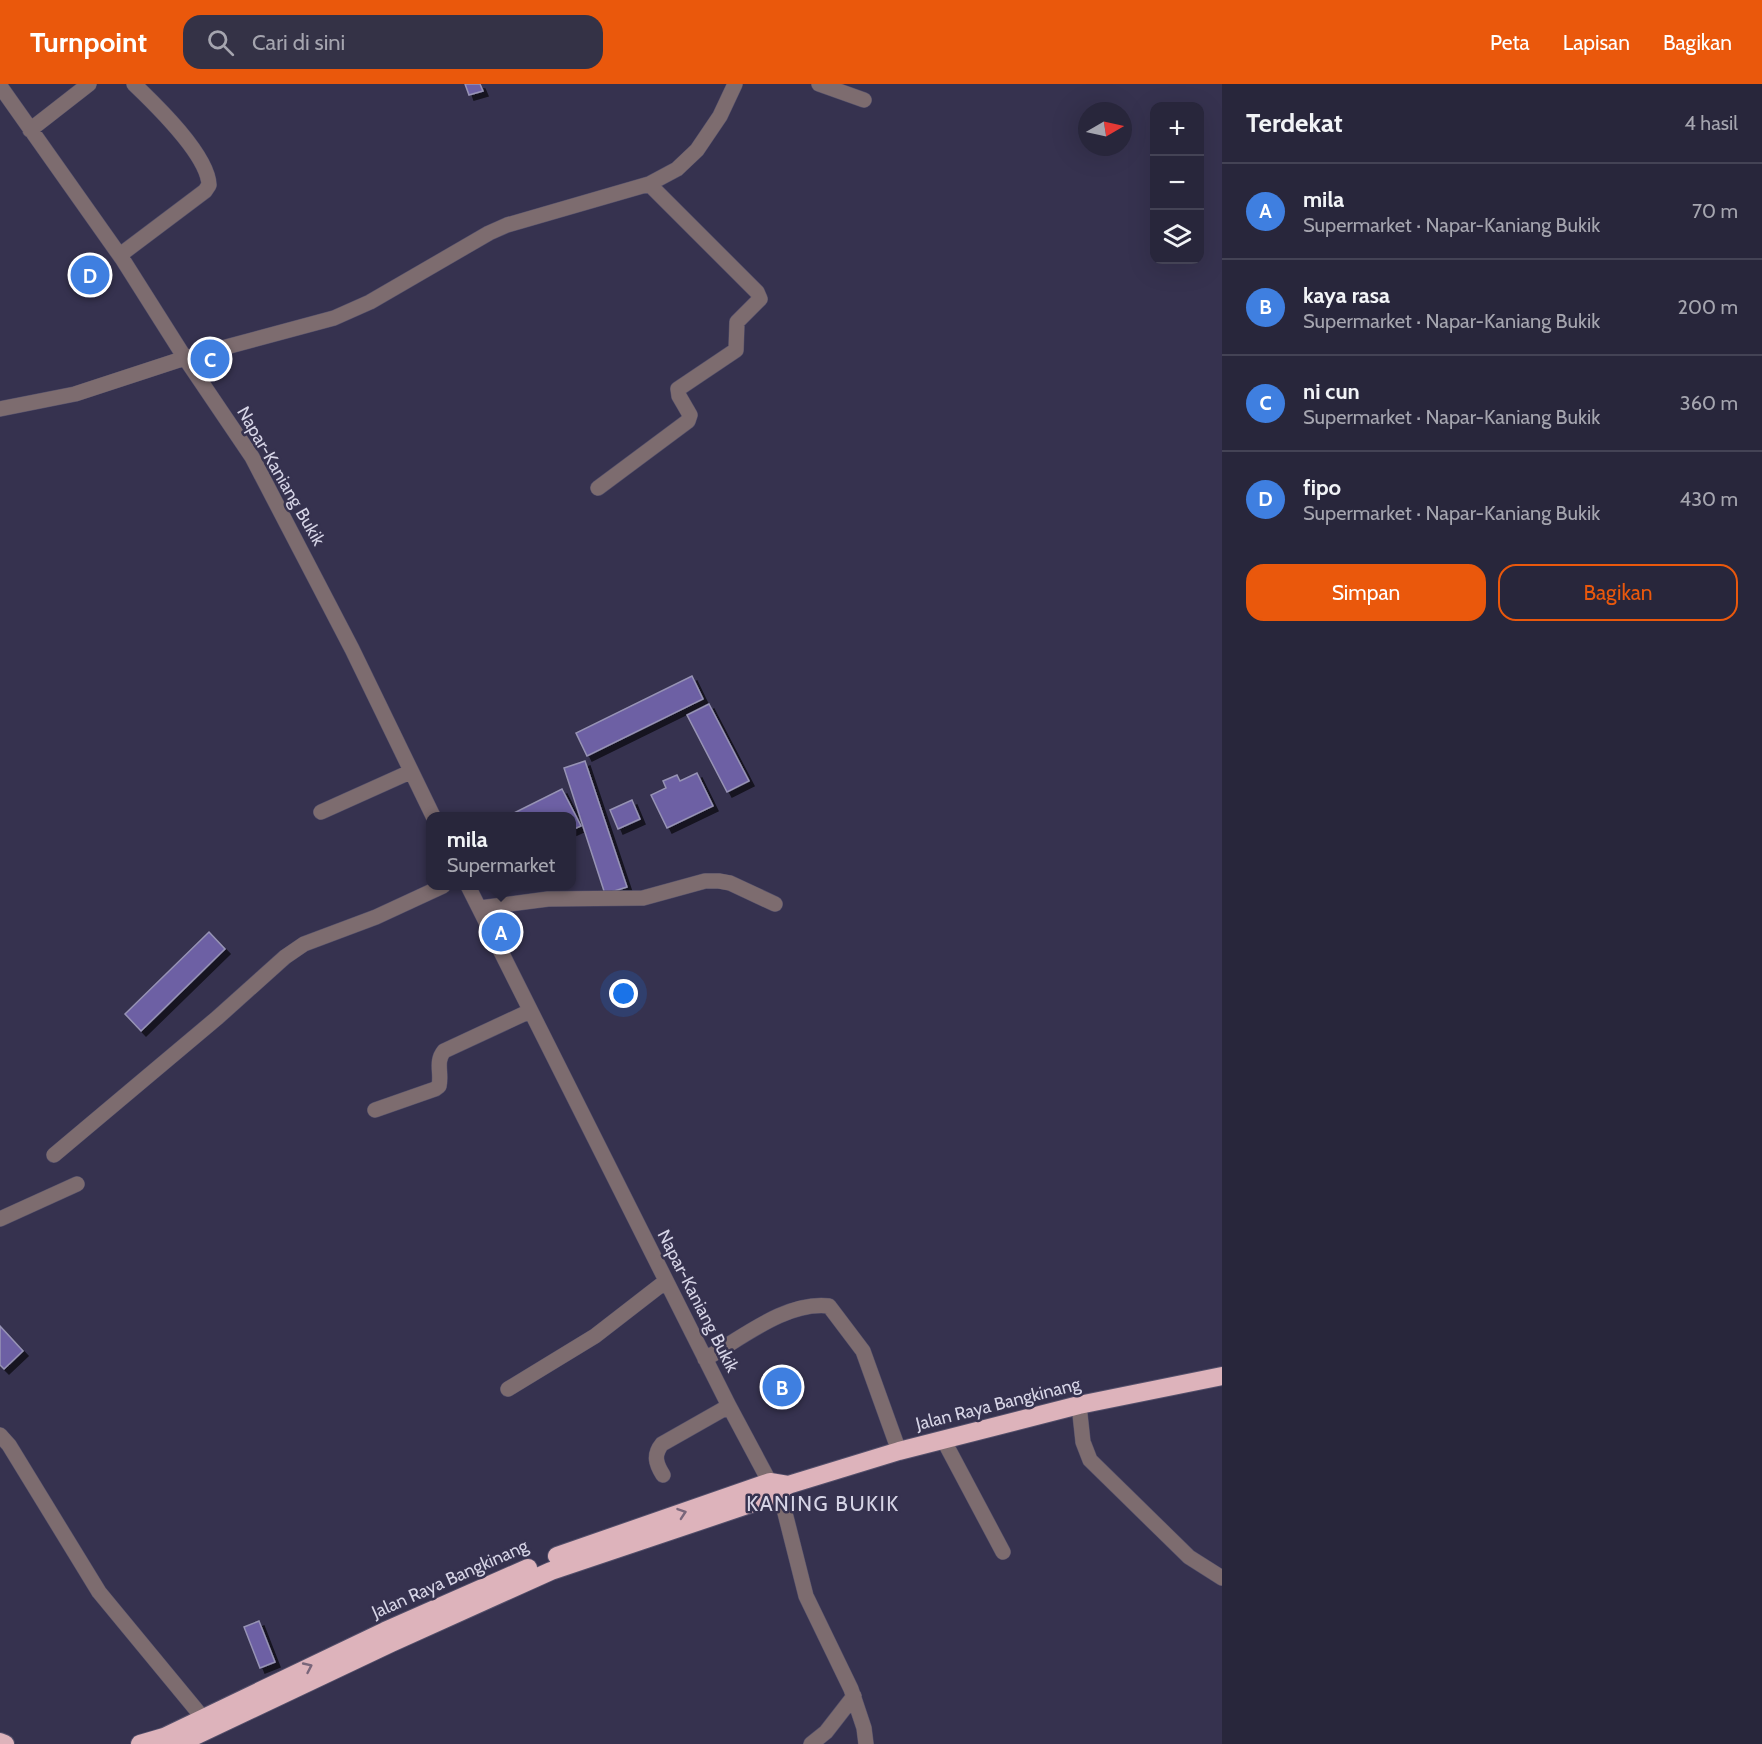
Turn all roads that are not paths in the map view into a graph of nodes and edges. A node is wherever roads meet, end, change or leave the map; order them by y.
1 (89, 84) edge
2 (134, 84) edge
3 (735, 84) edge
4 (819, 84) edge
5 (0, 87) edge
6 (864, 100) dead end
7 (30, 130) junction
8 (649, 183) junction
9 (120, 255) junction
10 (185, 358) junction
11 (0, 409) edge
12 (598, 488) dead end
13 (410, 772) junction
14 (321, 812) dead end
15 (431, 812) edge
16 (433, 890) edge
17 (471, 890) edge
18 (775, 904) dead end
19 (480, 908) junction
20 (530, 1011) junction
21 (375, 1110) dead end
22 (54, 1155) dead end
23 (77, 1184) dead end
24 (0, 1219) edge
25 (666, 1281) junction
26 (705, 1359) junction
27 (1222, 1376) edge
28 (508, 1389) dead end
29 (1079, 1405) junction
30 (729, 1406) junction
31 (944, 1441) junction
32 (3, 1445) edge
33 (899, 1450) junction
34 (663, 1475) dead end
35 (778, 1488) junction
36 (1003, 1552) dead end
37 (1222, 1578) edge
38 (272, 1692) junction
39 (854, 1696) junction
40 (203, 1718) junction
41 (0, 1742) edge
42 (5, 1744) edge
43 (140, 1744) edge
44 (178, 1744) edge
45 (812, 1744) edge
46 (866, 1744) edge

1 - 7 street
2 - 9 street
3 - 8 street
4 - 6 street
5 - 7 street, Napar-Kaniang Bukik
7 - 9 street, Napar-Kaniang Bukik
8 - 10 street
8 - 12 street
9 - 10 street, Napar-Kaniang Bukik
10 - 11 street
10 - 13 street, Napar-Kaniang Bukik
13 - 14 street
13 - 15 street, Napar-Kaniang Bukik
16 - 22 street
17 - 19 street, Napar-Kaniang Bukik
18 - 19 street
19 - 20 street, Napar-Kaniang Bukik
20 - 21 street
20 - 25 street, Napar-Kaniang Bukik
23 - 24 street
25 - 26 street, Napar-Kaniang Bukik
25 - 28 street
26 - 30 street, Napar-Kaniang Bukik
26 - 33 street
27 - 29 highway, Jalan Raya Bangkinang
29 - 31 highway, Jalan Raya Bangkinang
29 - 37 street
30 - 34 street
30 - 35 street, Napar-Kaniang Bukik
31 - 33 highway, Jalan Raya Bangkinang
31 - 36 street
32 - 40 street
33 - 35 highway, Jalan Raya Bangkinang
35 - 38 highway, Jalan Raya Bangkinang
35 - 39 street, Napar-Kaniang Bukik
38 - 40 highway, Jalan Raya Bangkinang
38 - 44 highway, Jalan Raya Bangkinang
39 - 45 street
39 - 46 street, Napar-Kaniang Bukik
40 - 43 highway, Jalan Raya Bangkinang
41 - 42 highway

